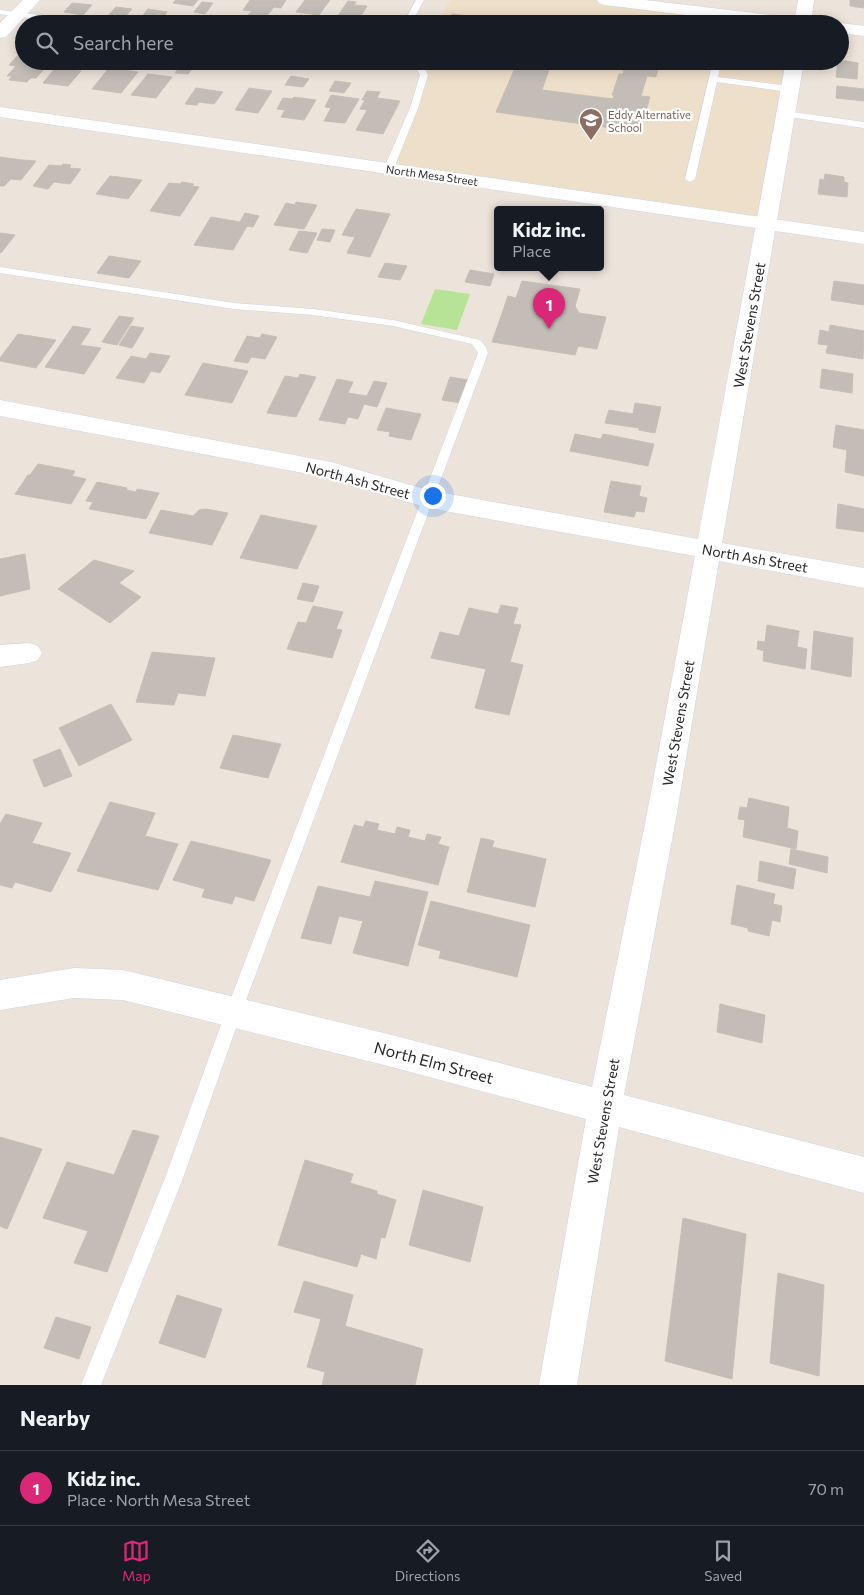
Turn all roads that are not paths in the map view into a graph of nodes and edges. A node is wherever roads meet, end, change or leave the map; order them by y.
1 (32, 0) edge
2 (420, 0) edge
3 (605, 0) edge
4 (806, 0) edge
5 (0, 12) edge
6 (18, 14) junction
7 (26, 15) edge
8 (411, 15) edge
9 (728, 15) edge
10 (804, 15) edge
11 (15, 17) edge
12 (849, 29) edge
13 (864, 31) edge
14 (0, 33) edge
15 (421, 70) edge
16 (716, 70) edge
17 (793, 70) edge
18 (713, 79) junction
19 (788, 102) junction
20 (0, 112) edge
21 (864, 125) edge
22 (389, 168) junction
23 (690, 179) dead end
24 (767, 224) junction
25 (864, 238) edge
26 (0, 270) edge
27 (0, 408) edge
28 (428, 499) junction
29 (708, 549) junction
30 (864, 578) edge
31 (28, 653) dead end
32 (0, 656) edge
33 (0, 995) edge
34 (234, 1011) junction
35 (605, 1107) junction
36 (864, 1175) edge
37 (91, 1385) edge
38 (558, 1385) edge

1 - 6 street
2 - 8 lane
3 - 9 street
4 - 10 street
5 - 6 lane
6 - 7 lane
11 - 14 street
12 - 13 street
15 - 22 lane
16 - 18 lane
17 - 19 street, West Stevens Street
18 - 19 lane
18 - 23 lane
19 - 21 lane
19 - 24 street, West Stevens Street
20 - 22 street, North Mesa Street
22 - 24 street, North Mesa Street
24 - 25 street, North Mesa Street
24 - 29 street, West Stevens Street
26 - 28 lane
27 - 28 street, North Ash Street
28 - 29 street, North Ash Street
28 - 34 lane
29 - 30 street, North Ash Street
29 - 35 street, West Stevens Street
31 - 32 street
33 - 34 street, North Elm Street
34 - 35 street, North Elm Street
34 - 37 lane
35 - 36 street, North Elm Street
35 - 38 street, West Stevens Street

